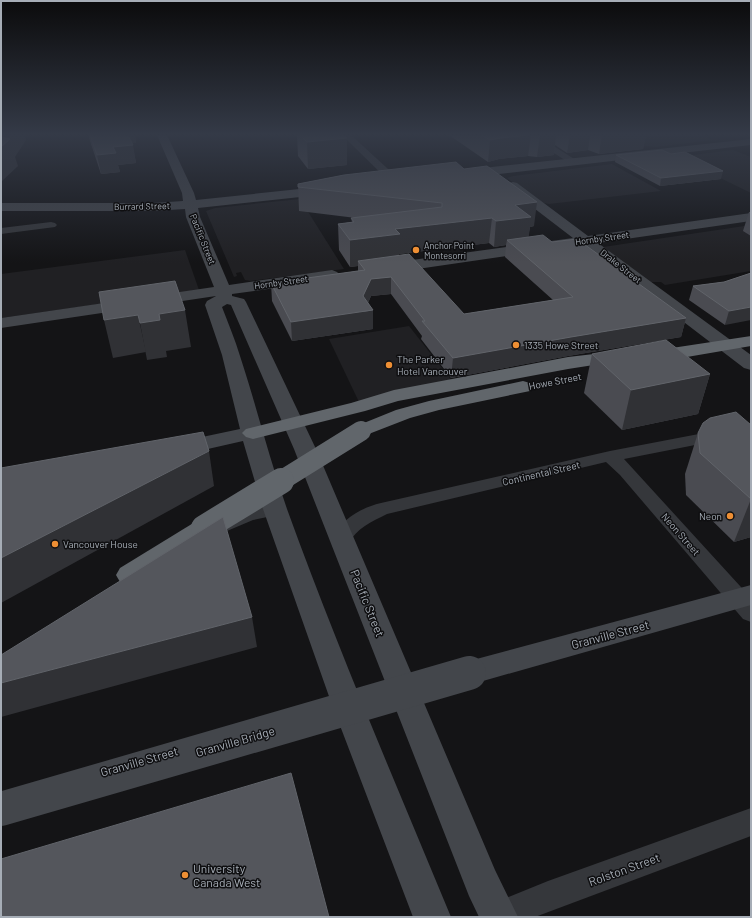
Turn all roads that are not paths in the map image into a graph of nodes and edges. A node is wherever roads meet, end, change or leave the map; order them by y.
1 (181, 178) edge
2 (392, 178) edge
3 (502, 178) edge
4 (411, 180) edge
5 (396, 182) junction
6 (381, 184) edge
7 (343, 188) edge
8 (190, 204) junction
9 (1, 207) edge
10 (751, 217) edge
11 (51, 225) dead end
12 (1, 231) edge
13 (586, 240) junction
14 (374, 270) edge
15 (343, 274) edge
16 (224, 295) junction
17 (1, 323) edge
18 (751, 341) edge
19 (726, 345) junction
20 (651, 358) junction
21 (751, 364) edge
22 (293, 423) junction
23 (751, 429) edge
24 (253, 433) junction
25 (156, 453) edge
26 (610, 456) junction
27 (275, 509) junction
28 (341, 539) junction
29 (116, 590) joint
30 (747, 603) edge
31 (468, 673) joint
32 (346, 702) junction
33 (1, 800) edge
34 (1, 809) edge
35 (751, 822) edge
36 (432, 917) edge
37 (498, 917) edge

1 - 8 main road, Pacific Street
2 - 5 street
3 - 13 main road, Drake Street
4 - 5 main road
5 - 6 main road
7 - 8 main road, Burrard Street
8 - 9 main road, Burrard Street
8 - 16 main road, Pacific Street
10 - 13 main road, Hornby Street
11 - 12 street
13 - 14 main road, Hornby Street
13 - 19 main road, Drake Street
15 - 16 main road, Hornby Street
16 - 17 main road, Hornby Street
16 - 22 main road, Pacific Street
16 - 24 main road
18 - 19 highway, Howe Street
19 - 20 highway, Howe Street
19 - 21 main road, Drake Street
20 - 22 highway
20 - 29 highway, Howe Street, bridge
22 - 24 highway
22 - 28 main road, Pacific Street
23 - 26 street, Continental Street
24 - 25 main road
24 - 27 main road
26 - 28 street, Continental Street
26 - 30 street, Neon Street
27 - 29 street
27 - 32 main road
28 - 37 main road, Pacific Street
30 - 31 main road, Granville Street
31 - 34 main road, Granville Bridge, bridge
32 - 33 street, Granville Street
32 - 36 main road
35 - 37 street, Rolston Street

